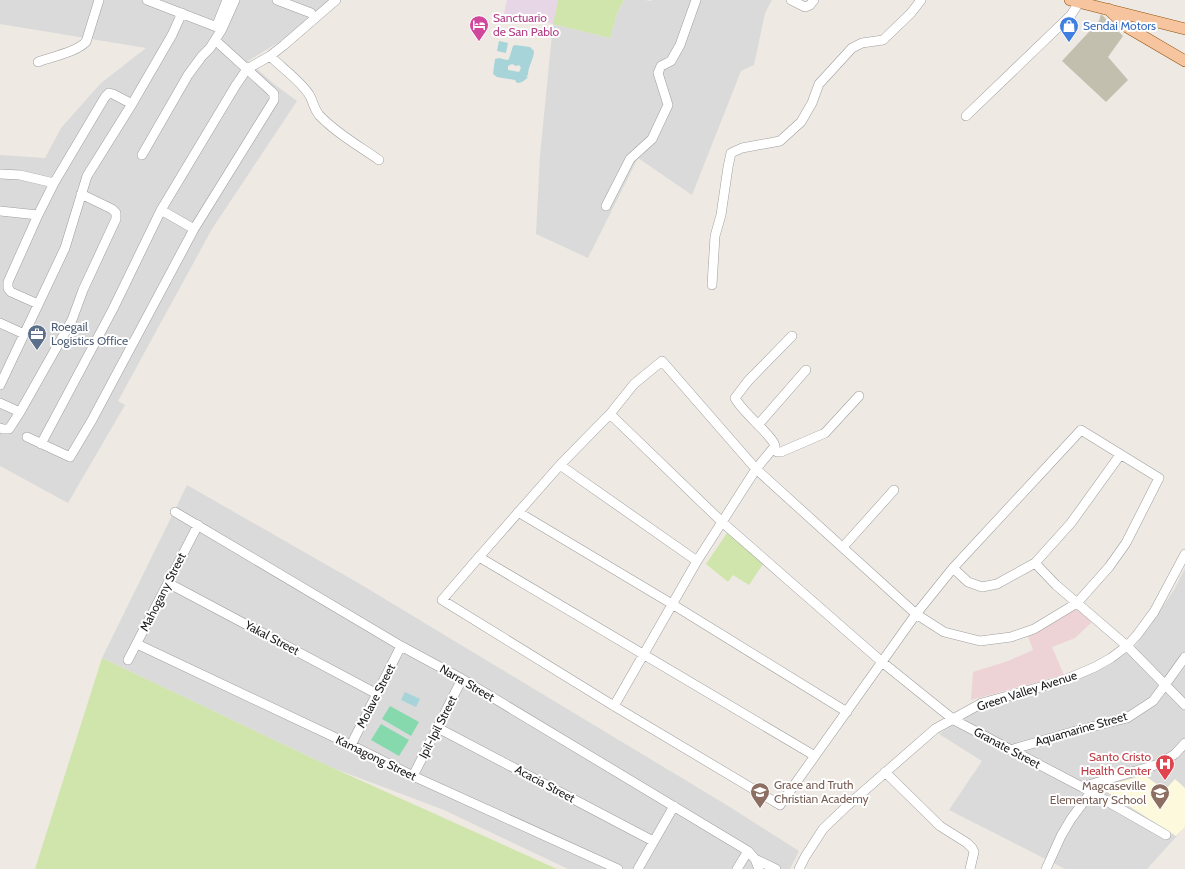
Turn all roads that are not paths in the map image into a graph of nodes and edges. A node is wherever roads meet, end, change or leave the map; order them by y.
1 (99, 0) edge
2 (147, 0) edge
3 (227, 0) edge
4 (235, 0) edge
5 (277, 0) edge
6 (336, 0) edge
7 (696, 0) edge
8 (791, 0) edge
9 (814, 0) edge
10 (921, 0) edge
11 (1098, 0) edge
12 (1075, 1) edge
13 (1108, 8) junction
14 (182, 13) junction
15 (311, 13) dead end
16 (1185, 29) edge
17 (218, 33) junction
18 (270, 56) junction
19 (38, 62) dead end
20 (1185, 62) edge
21 (247, 69) junction
22 (132, 104) junction
23 (966, 116) dead end
24 (142, 155) dead end
25 (379, 160) dead end
26 (0, 174) edge
27 (54, 183) junction
28 (81, 194) junction
29 (606, 206) dead end
30 (0, 210) edge
31 (161, 210) junction
32 (38, 215) junction
33 (194, 230) junction
34 (712, 284) dead end
35 (38, 304) junction
36 (0, 323) edge
37 (24, 334) junction
38 (792, 336) dead end
39 (0, 360) edge
40 (9, 364) junction
41 (806, 370) dead end
42 (0, 384) edge
43 (859, 396) dead end
44 (0, 403) edge
45 (20, 412) junction
46 (610, 414) junction
47 (758, 425) junction
48 (0, 428) edge
49 (27, 437) dead end
50 (41, 444) junction
51 (772, 449) junction
52 (1120, 455) junction
53 (560, 465) junction
54 (756, 469) junction
55 (894, 490) dead end
56 (176, 512) dead end
57 (518, 512) junction
58 (722, 522) junction
59 (198, 525) junction
60 (844, 547) junction
61 (1185, 554) edge
62 (479, 556) junction
63 (697, 561) junction
64 (1035, 563) junction
65 (953, 568) junction
66 (168, 583) junction
67 (1077, 602) junction
68 (672, 604) junction
69 (916, 614) junction
70 (137, 644) junction
71 (401, 646) junction
72 (1127, 646) junction
73 (643, 655) junction
74 (1185, 657) edge
75 (128, 660) dead end
76 (882, 662) junction
77 (462, 679) junction
78 (1165, 685) junction
79 (377, 694) junction
80 (1185, 704) edge
81 (614, 706) junction
82 (847, 712) junction
83 (954, 720) junction
84 (438, 728) junction
85 (1185, 743) edge
86 (351, 745) junction
87 (1010, 750) junction
88 (815, 756) junction
89 (886, 772) junction
90 (413, 776) junction
91 (1082, 787) junction
92 (1091, 792) junction
93 (674, 806) junction
94 (1166, 835) dead end
95 (653, 841) junction
96 (748, 850) junction
97 (755, 859) junction
98 (618, 869) edge
99 (638, 869) edge
100 (737, 869) edge
101 (759, 869) edge
102 (776, 869) edge
103 (799, 869) edge
104 (970, 869) edge
105 (1046, 869) edge

1 - 19 street
2 - 14 street
3 - 17 street
4 - 17 street
5 - 15 street
6 - 18 street
7 - 29 street
8 - 9 street
10 - 34 street
11 - 13 street
12 - 13 main road
12 - 23 street
13 - 16 main road
13 - 20 main road
14 - 17 street
14 - 22 street
17 - 21 street
17 - 24 street
18 - 21 street
18 - 25 street
21 - 31 street
21 - 33 street
22 - 27 street
22 - 28 street
26 - 27 street
27 - 32 street
28 - 35 street
28 - 45 street
30 - 32 street
31 - 33 street
31 - 50 street
32 - 35 street
33 - 50 street
35 - 37 street
36 - 37 street
37 - 40 street
38 - 47 street
39 - 40 street
40 - 42 street
41 - 47 street
43 - 51 street
44 - 45 street
45 - 48 street
46 - 53 street
46 - 54 street
46 - 58 street, Granate Street
47 - 51 street
49 - 50 street
51 - 54 street
52 - 64 street
52 - 65 street
52 - 67 street
53 - 57 street
53 - 63 street
54 - 58 street
54 - 60 street
55 - 60 street
56 - 59 street, Narra Street
57 - 62 street
57 - 68 street
58 - 63 street
58 - 76 street, Granate Street
59 - 66 street, Mahogany Street
59 - 71 street, Narra Street
60 - 69 street
61 - 72 street, Green Valley Avenue
62 - 73 street
62 - 81 street
63 - 68 street
64 - 65 street
64 - 67 street
65 - 69 street
66 - 70 street, Mahogany Street
66 - 79 street, Yakal Street
67 - 69 street
67 - 72 street
68 - 73 street
68 - 82 street
69 - 76 street
70 - 75 street, Mahogany Street
70 - 86 street, Kamagong Street
71 - 77 street, Narra Street
71 - 79 street, Molave Street
72 - 78 street
72 - 83 street, Green Valley Avenue
73 - 81 street
73 - 88 street
74 - 78 street, Aquamarine Street
76 - 82 street
76 - 83 street, Granate Street
77 - 84 street, Ipil-Ipil Street
77 - 93 street, Narra Street
78 - 80 street
78 - 87 street, Aquamarine Street
79 - 86 street, Molave Street
81 - 88 street
82 - 88 street
83 - 87 street, Granate Street
83 - 89 street, Green Valley Avenue
84 - 90 street, Ipil-Ipil Street
84 - 95 street, Acacia Street
85 - 91 street
86 - 90 street, Kamagong Street
87 - 91 street, Granate Street
89 - 103 street, Green Valley Avenue
89 - 104 street
90 - 98 street, Kamagong Street
91 - 92 street, Granate Street
92 - 94 street, Granate Street
92 - 105 street
93 - 95 street
93 - 96 street, Narra Street
95 - 99 street
96 - 97 street, Narra Street
96 - 100 street
97 - 101 street, Narra Street
97 - 102 street, Narra Street

